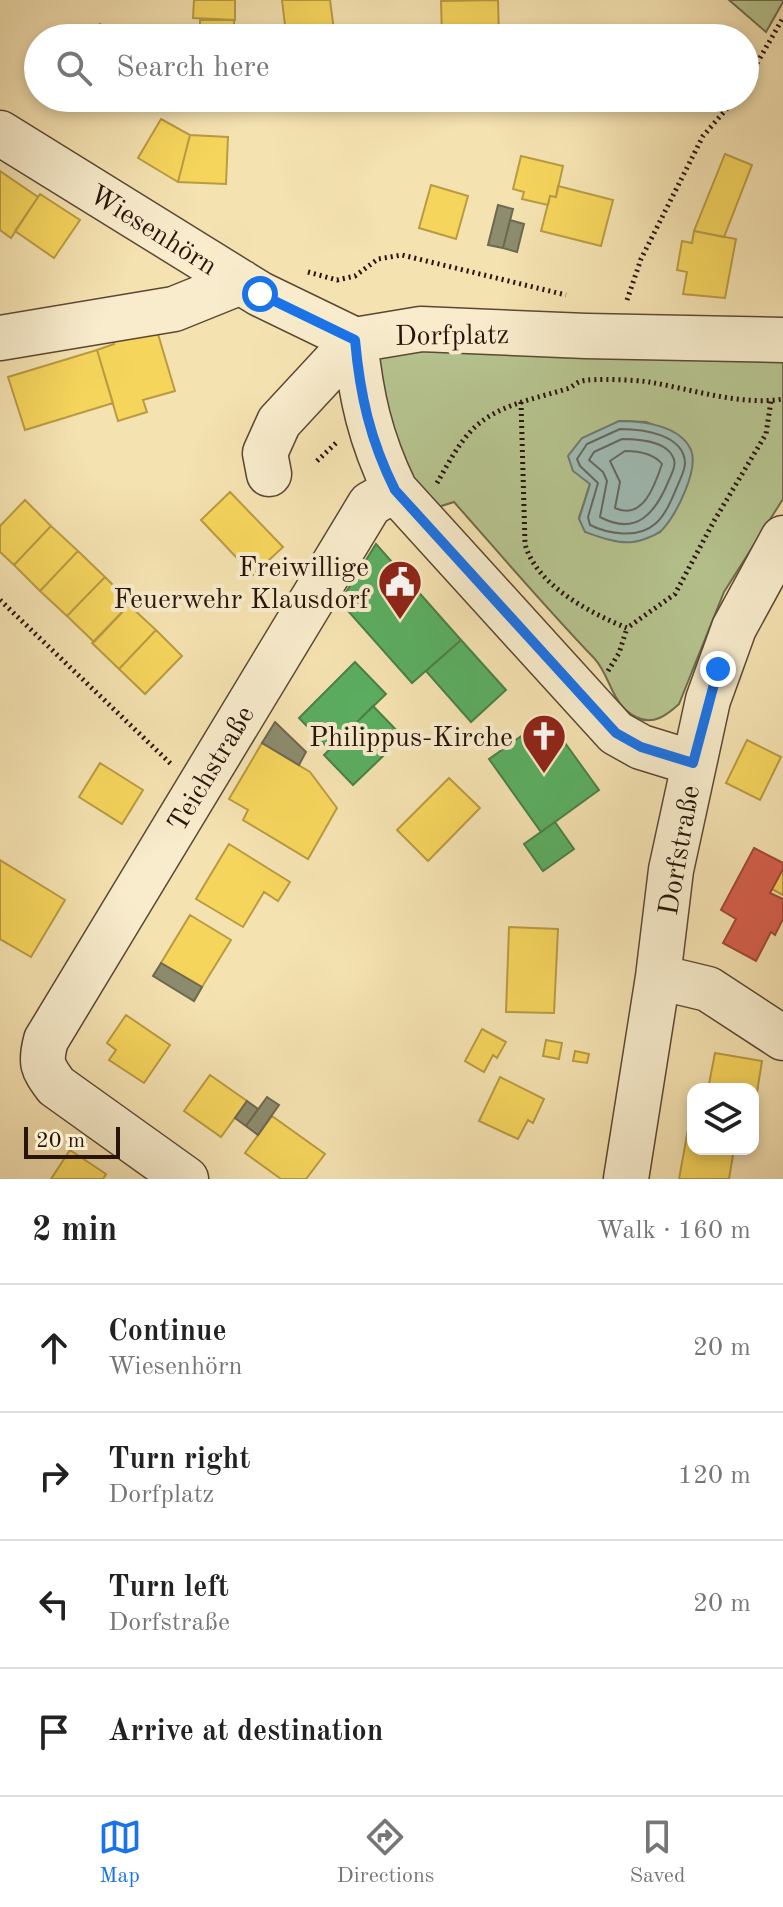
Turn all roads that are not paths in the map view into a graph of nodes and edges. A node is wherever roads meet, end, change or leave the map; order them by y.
1 (0, 133) edge
2 (241, 282) junction
3 (0, 338) edge
4 (355, 340) junction
5 (783, 340) edge
6 (269, 474) dead end
7 (404, 500) junction
8 (783, 538) edge
9 (693, 763) junction
10 (658, 977) junction
11 (783, 1038) edge
12 (186, 1179) edge
13 (626, 1179) edge

1 - 2 street, Wiesenhörn
2 - 3 street
2 - 4 street, Wiesenhörn
4 - 5 street, Dorfplatz
4 - 6 street
4 - 7 street, Dorfplatz
7 - 9 street, Dorfplatz
7 - 12 street, Teichstraße
8 - 9 street, Dorfstraße
9 - 10 street, Dorfstraße
10 - 11 street
10 - 13 street, Dorfstraße

